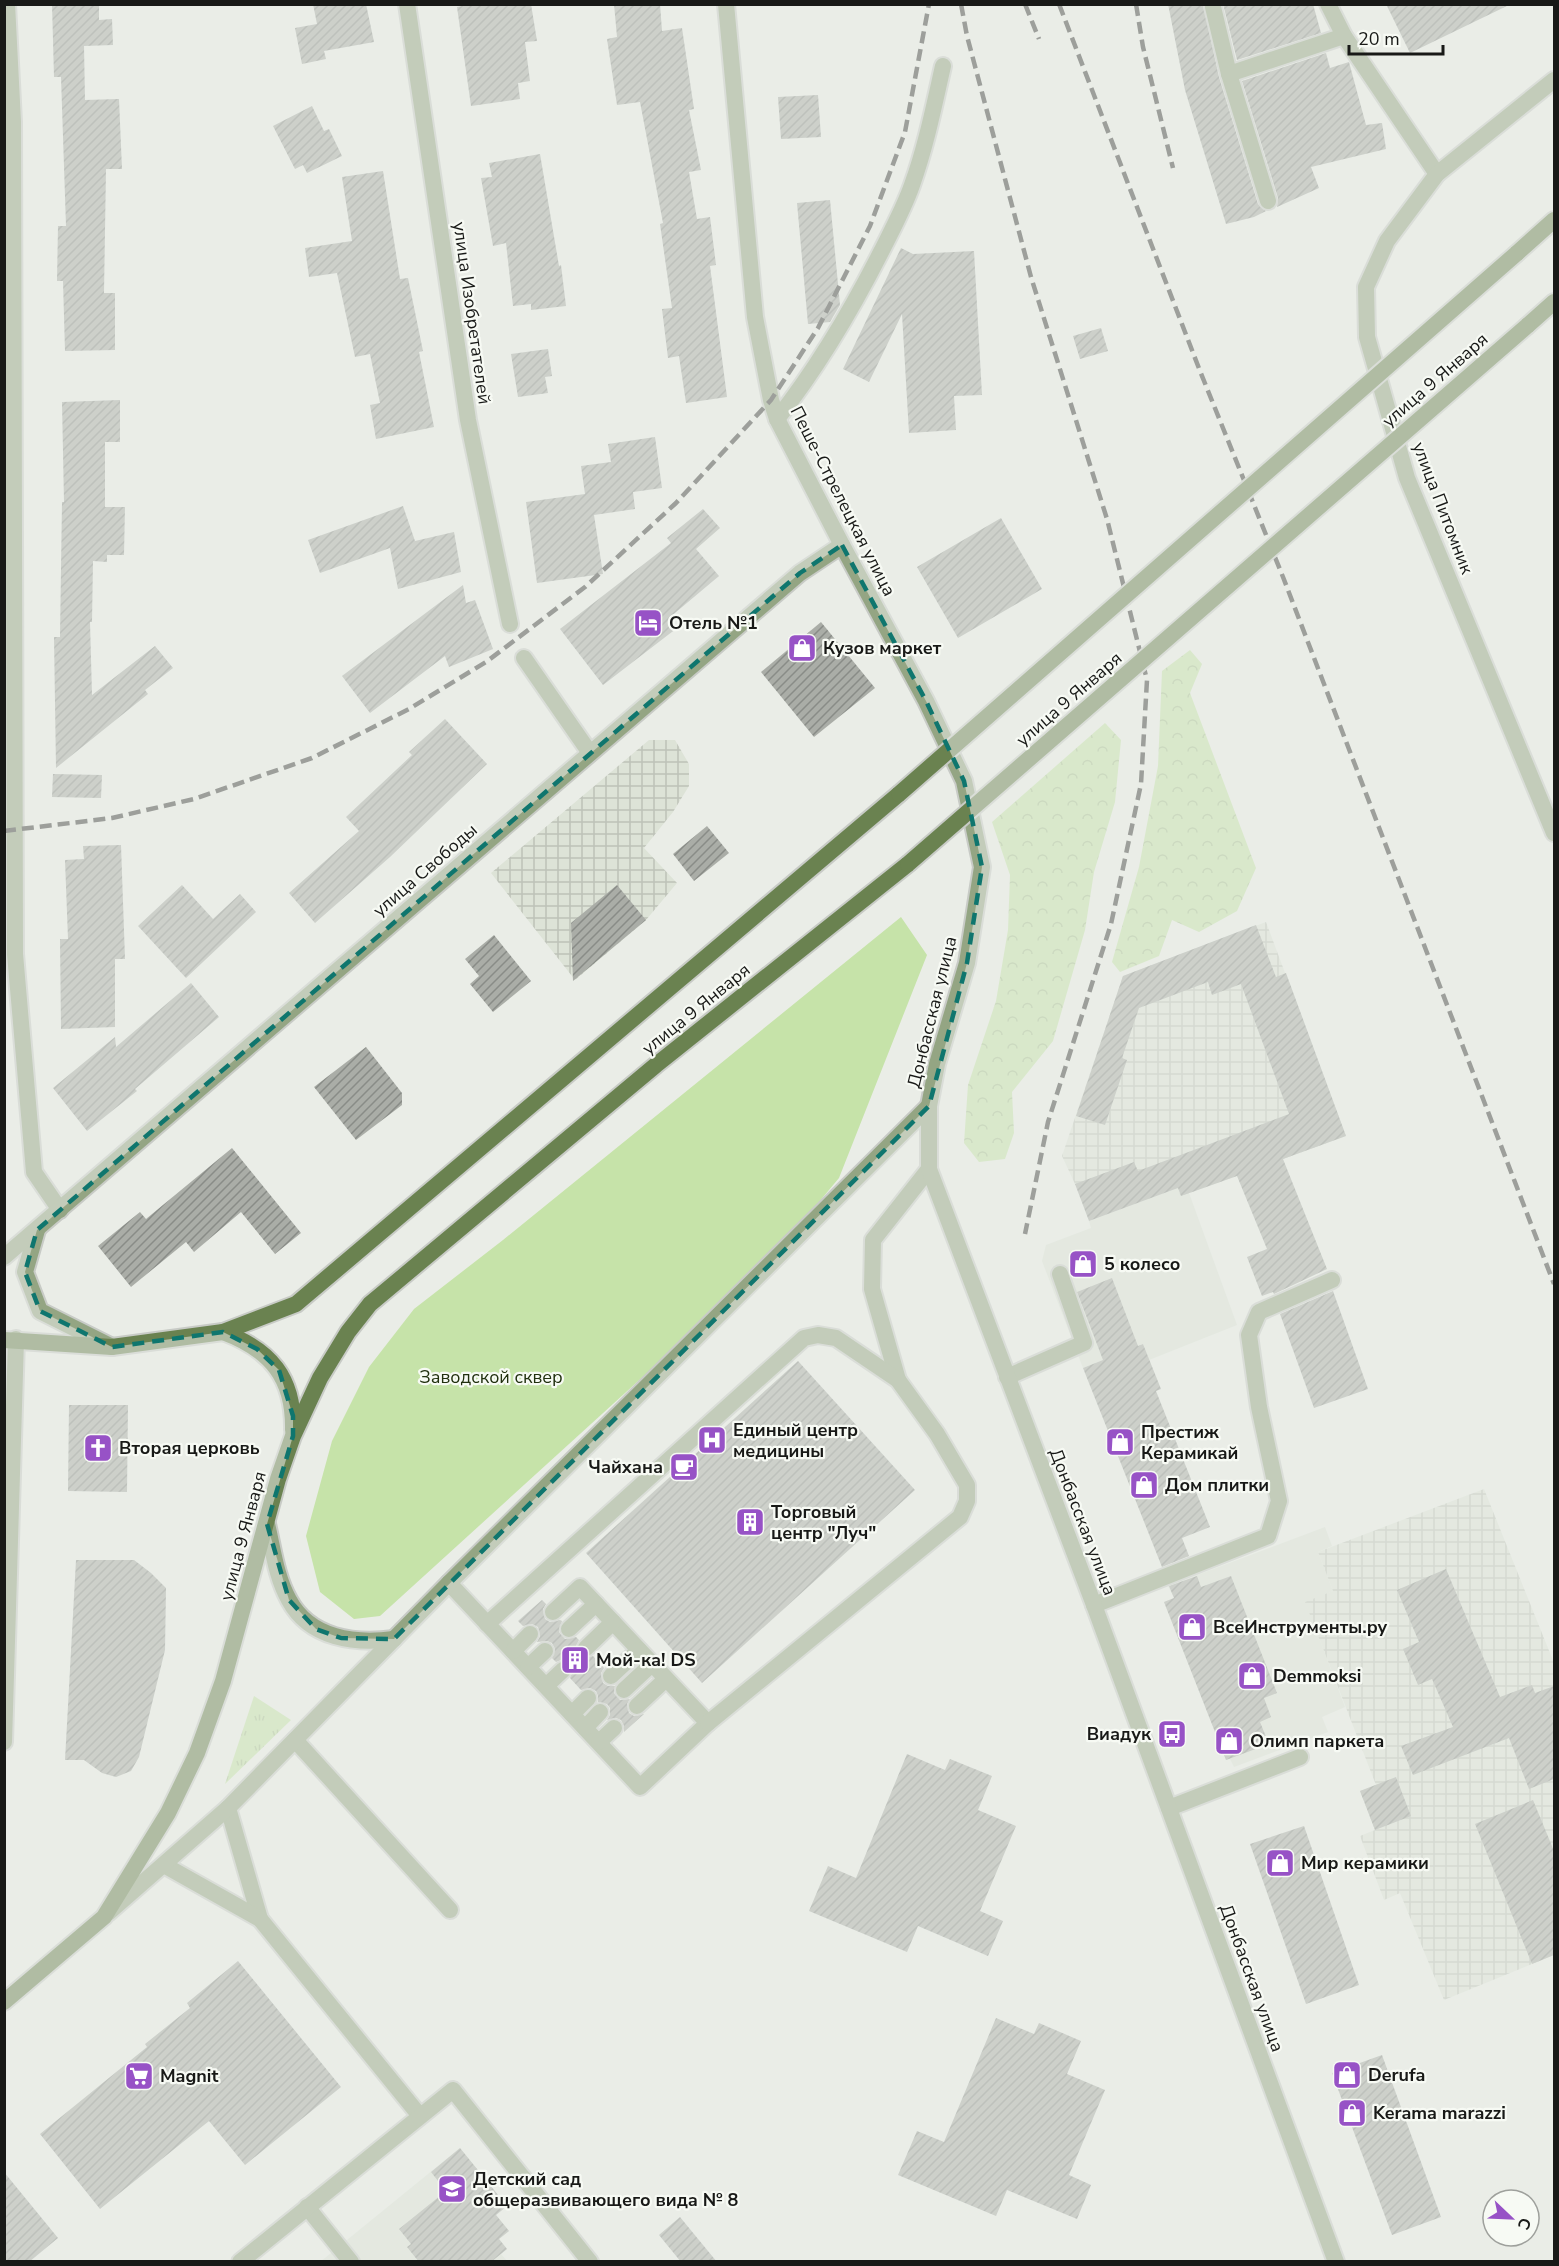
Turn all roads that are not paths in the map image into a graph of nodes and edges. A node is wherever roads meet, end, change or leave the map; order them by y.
1 (7, 4) edge
2 (406, 4) edge
3 (726, 4) edge
4 (1328, 4) edge
5 (1213, 7) dead end
6 (1344, 36) junction
7 (943, 66) dead end
8 (1228, 74) junction
9 (1554, 80) edge
10 (1437, 174) junction
11 (1268, 201) dead end
12 (1554, 220) edge
13 (1554, 302) edge
14 (777, 419) junction
15 (842, 545) junction
16 (510, 624) dead end
17 (524, 658) dead end
18 (590, 753) junction
19 (964, 781) joint
20 (1554, 832) edge
21 (929, 1106) junction
22 (928, 1170) junction
23 (60, 1209) junction
24 (37, 1230) junction
25 (4, 1257) edge
26 (1060, 1274) dead end
27 (1332, 1280) dead end
28 (224, 1332) junction
29 (10, 1340) edge
30 (111, 1347) junction
31 (1007, 1377) junction
32 (898, 1380) junction
33 (293, 1436) junction
34 (267, 1524) junction
35 (449, 1583) junction
36 (596, 1604) junction
37 (1094, 1605) junction
38 (553, 1612) dead end
39 (613, 1622) junction
40 (487, 1624) junction
41 (569, 1629) dead end
42 (530, 1634) dead end
43 (394, 1639) junction
44 (586, 1648) dead end
45 (639, 1650) junction
46 (513, 1651) junction
47 (545, 1651) dead end
48 (652, 1664) junction
49 (528, 1667) junction
50 (563, 1670) dead end
51 (611, 1677) dead end
52 (666, 1679) junction
53 (546, 1686) junction
54 (624, 1690) dead end
55 (588, 1698) dead end
56 (638, 1706) dead end
57 (600, 1712) dead end
58 (572, 1714) junction
59 (708, 1723) junction
60 (585, 1728) junction
61 (614, 1728) dead end
62 (295, 1740) junction
63 (4, 1742) edge
64 (598, 1742) junction
65 (1300, 1757) dead end
66 (228, 1808) junction
67 (1169, 1808) junction
68 (164, 1865) junction
69 (450, 1910) dead end
70 (104, 1917) junction
71 (260, 1919) junction
72 (4, 2002) edge
73 (420, 2116) junction
74 (307, 2207) junction
75 (240, 2262) edge
76 (351, 2262) edge
77 (590, 2262) edge
78 (1336, 2262) edge

1 - 23 street
2 - 16 street, улица Изобретателей
3 - 14 street, Пеше-Стрелецкая улица
4 - 6 street
5 - 8 street
6 - 8 street
6 - 10 street
7 - 14 street
8 - 11 street
9 - 10 street, улица Питомник
10 - 20 street, улица Питомник
12 - 28 main road, улица 9 Января, bridge
13 - 33 main road, улица 9 Января, bridge
14 - 15 street, Пеше-Стрелецкая улица
15 - 18 street, улица Свободы
15 - 19 street, Пеше-Стрелецкая улица
17 - 18 street
18 - 23 street, улица Свободы
19 - 21 street, Донбасская улица
21 - 22 street, Донбасская улица
21 - 35 street, улица 9 Января
22 - 31 street, Донбасская улица
22 - 32 street
23 - 24 street, улица Свободы
24 - 25 street, улица Свободы
24 - 30 street
26 - 31 street
27 - 37 street
28 - 30 main road
28 - 33 main road
29 - 30 main road
29 - 63 street
31 - 37 street, Донбасская улица
32 - 40 street
32 - 59 street
33 - 34 main road, улица 9 Января
34 - 43 street
34 - 70 main road, улица 9 Января
35 - 40 street
35 - 43 street, улица 9 Января
36 - 38 street
36 - 39 street
36 - 41 street
37 - 67 street, Донбасская улица
39 - 44 street
39 - 45 street
40 - 46 street
42 - 46 street
43 - 62 street, улица 9 Января
45 - 48 street
45 - 51 street
46 - 49 street
47 - 49 street
48 - 52 street
48 - 54 street
49 - 53 street
50 - 53 street
52 - 56 street
52 - 59 street
53 - 58 street
55 - 58 street
57 - 60 street
58 - 60 street
59 - 64 street
60 - 64 street
61 - 64 street
62 - 66 street, улица 9 Января
62 - 69 street
65 - 67 street
66 - 68 street, улица 9 Января
66 - 71 street
67 - 78 street, Донбасская улица
68 - 70 street, улица 9 Января
68 - 71 street
70 - 72 main road, улица 9 Января
71 - 73 street
73 - 74 street
73 - 77 street
74 - 75 street
74 - 76 street

